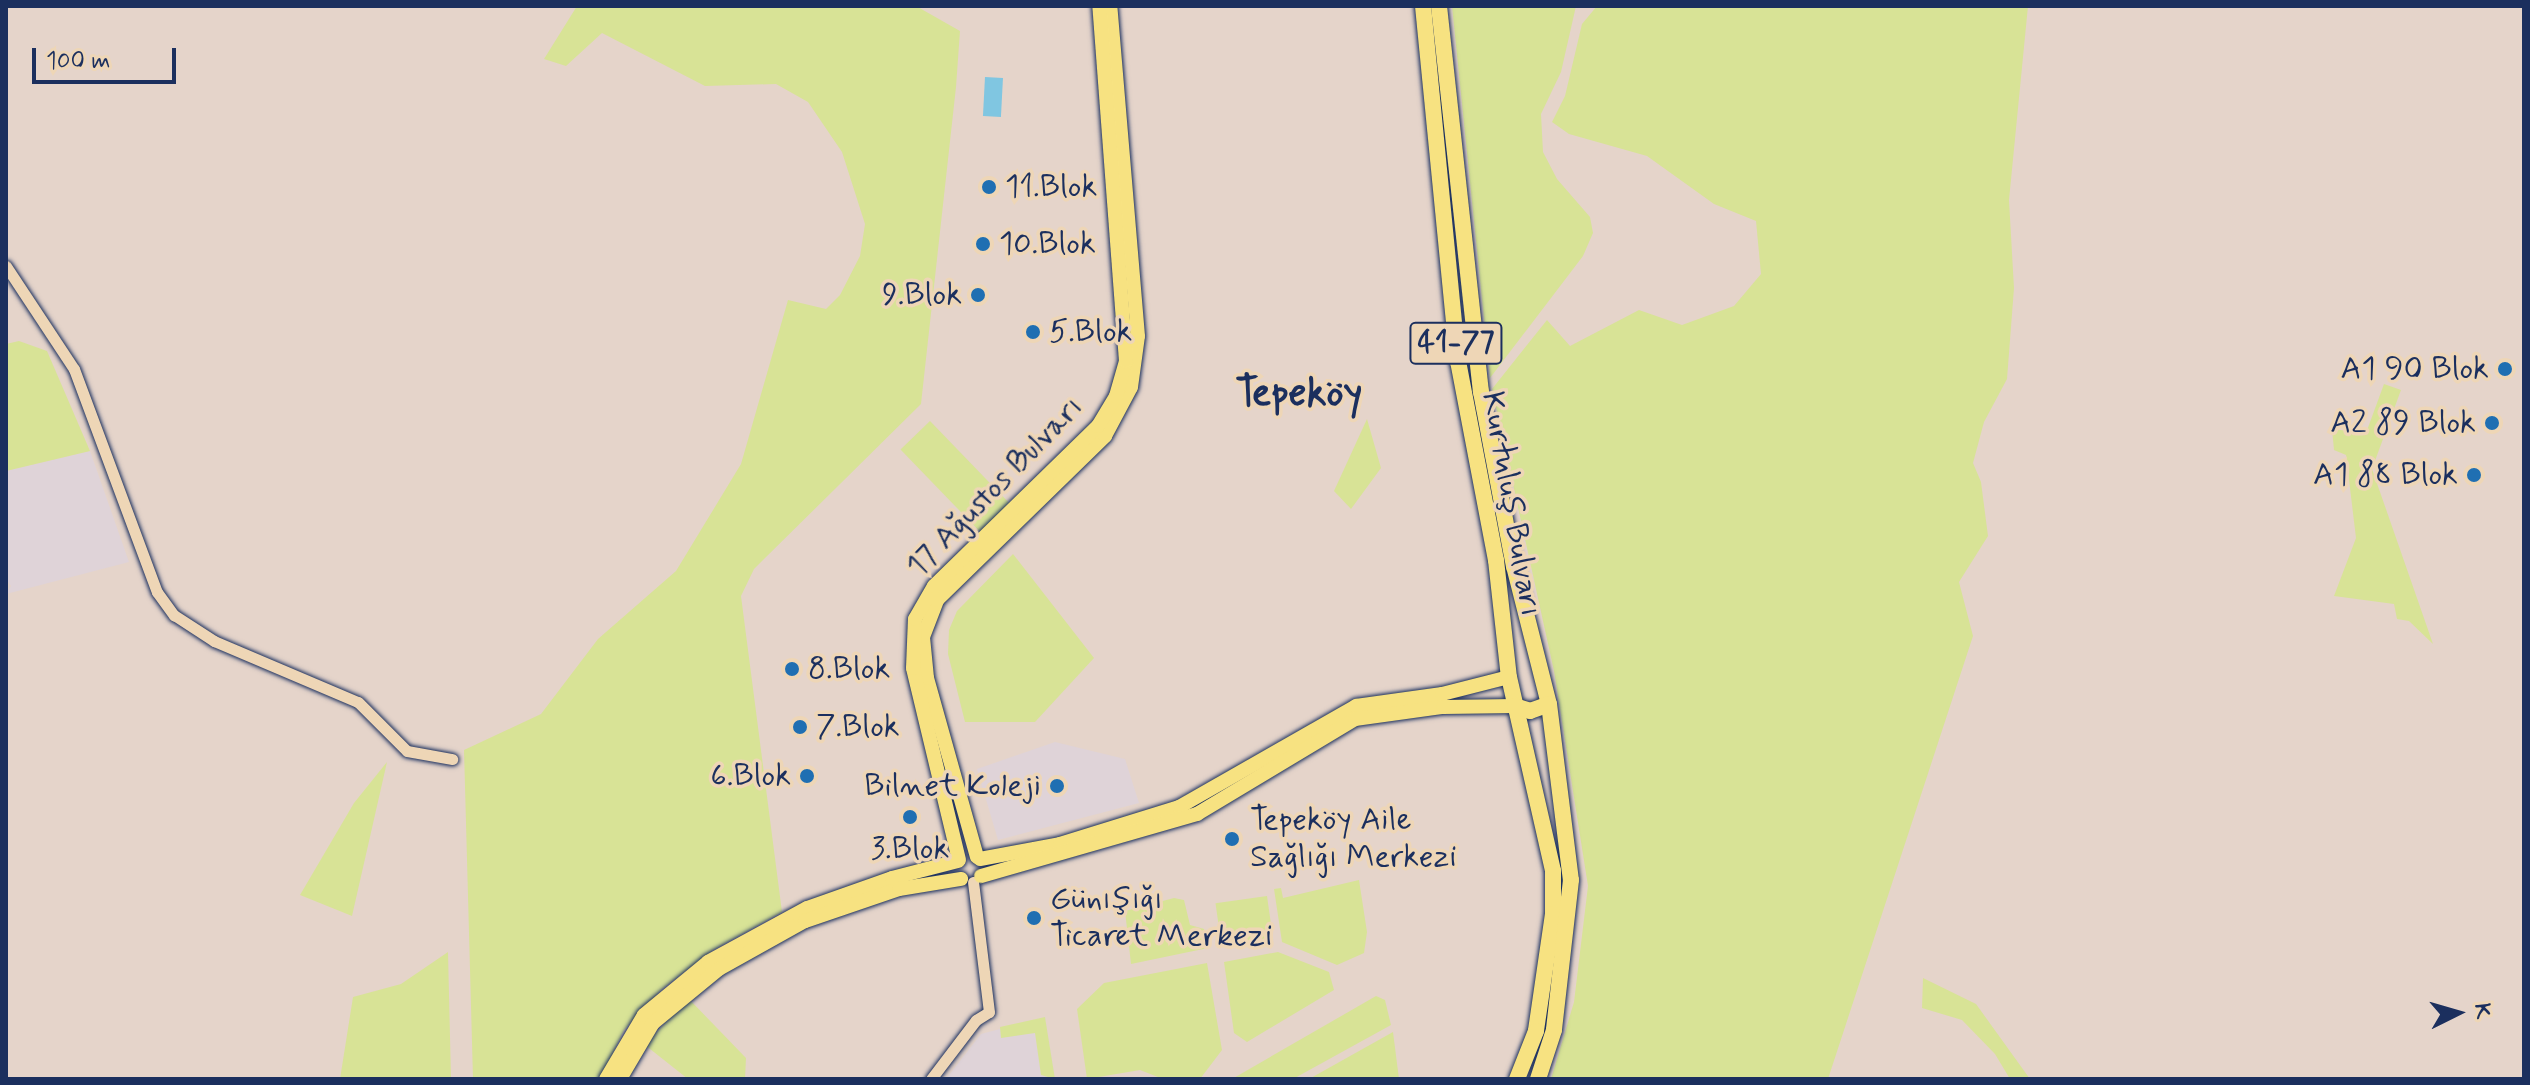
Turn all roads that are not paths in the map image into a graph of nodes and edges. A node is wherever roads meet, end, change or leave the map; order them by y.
1 (1099, 6) edge
2 (1110, 6) edge
3 (1423, 6) edge
4 (1439, 6) edge
5 (6, 266) edge
6 (1541, 672) junction
7 (1509, 677) junction
8 (1549, 704) junction
9 (1515, 706) junction
10 (452, 759) dead end
11 (979, 858) junction
12 (959, 860) junction
13 (972, 879) junction
14 (606, 1079) edge
15 (620, 1079) edge
16 (931, 1079) edge
17 (1517, 1079) edge
18 (1538, 1079) edge

1 - 12 main road, 17 Ağustos Bulvarı
2 - 11 main road, 17 Ağustos Bulvarı
3 - 7 highway, Kurtuluş Bulvarı / 41-77
4 - 6 highway, Kurtuluş Bulvarı / 41-77
5 - 10 street
6 - 7 highway
6 - 8 highway
7 - 9 highway
7 - 11 main road
8 - 9 highway
8 - 18 highway
9 - 13 main road
9 - 17 highway
11 - 12 main road
11 - 13 main road, 17 Ağustos Bulvarı
12 - 13 main road, 17 Ağustos Bulvarı
12 - 14 main road
13 - 15 main road
13 - 16 street

